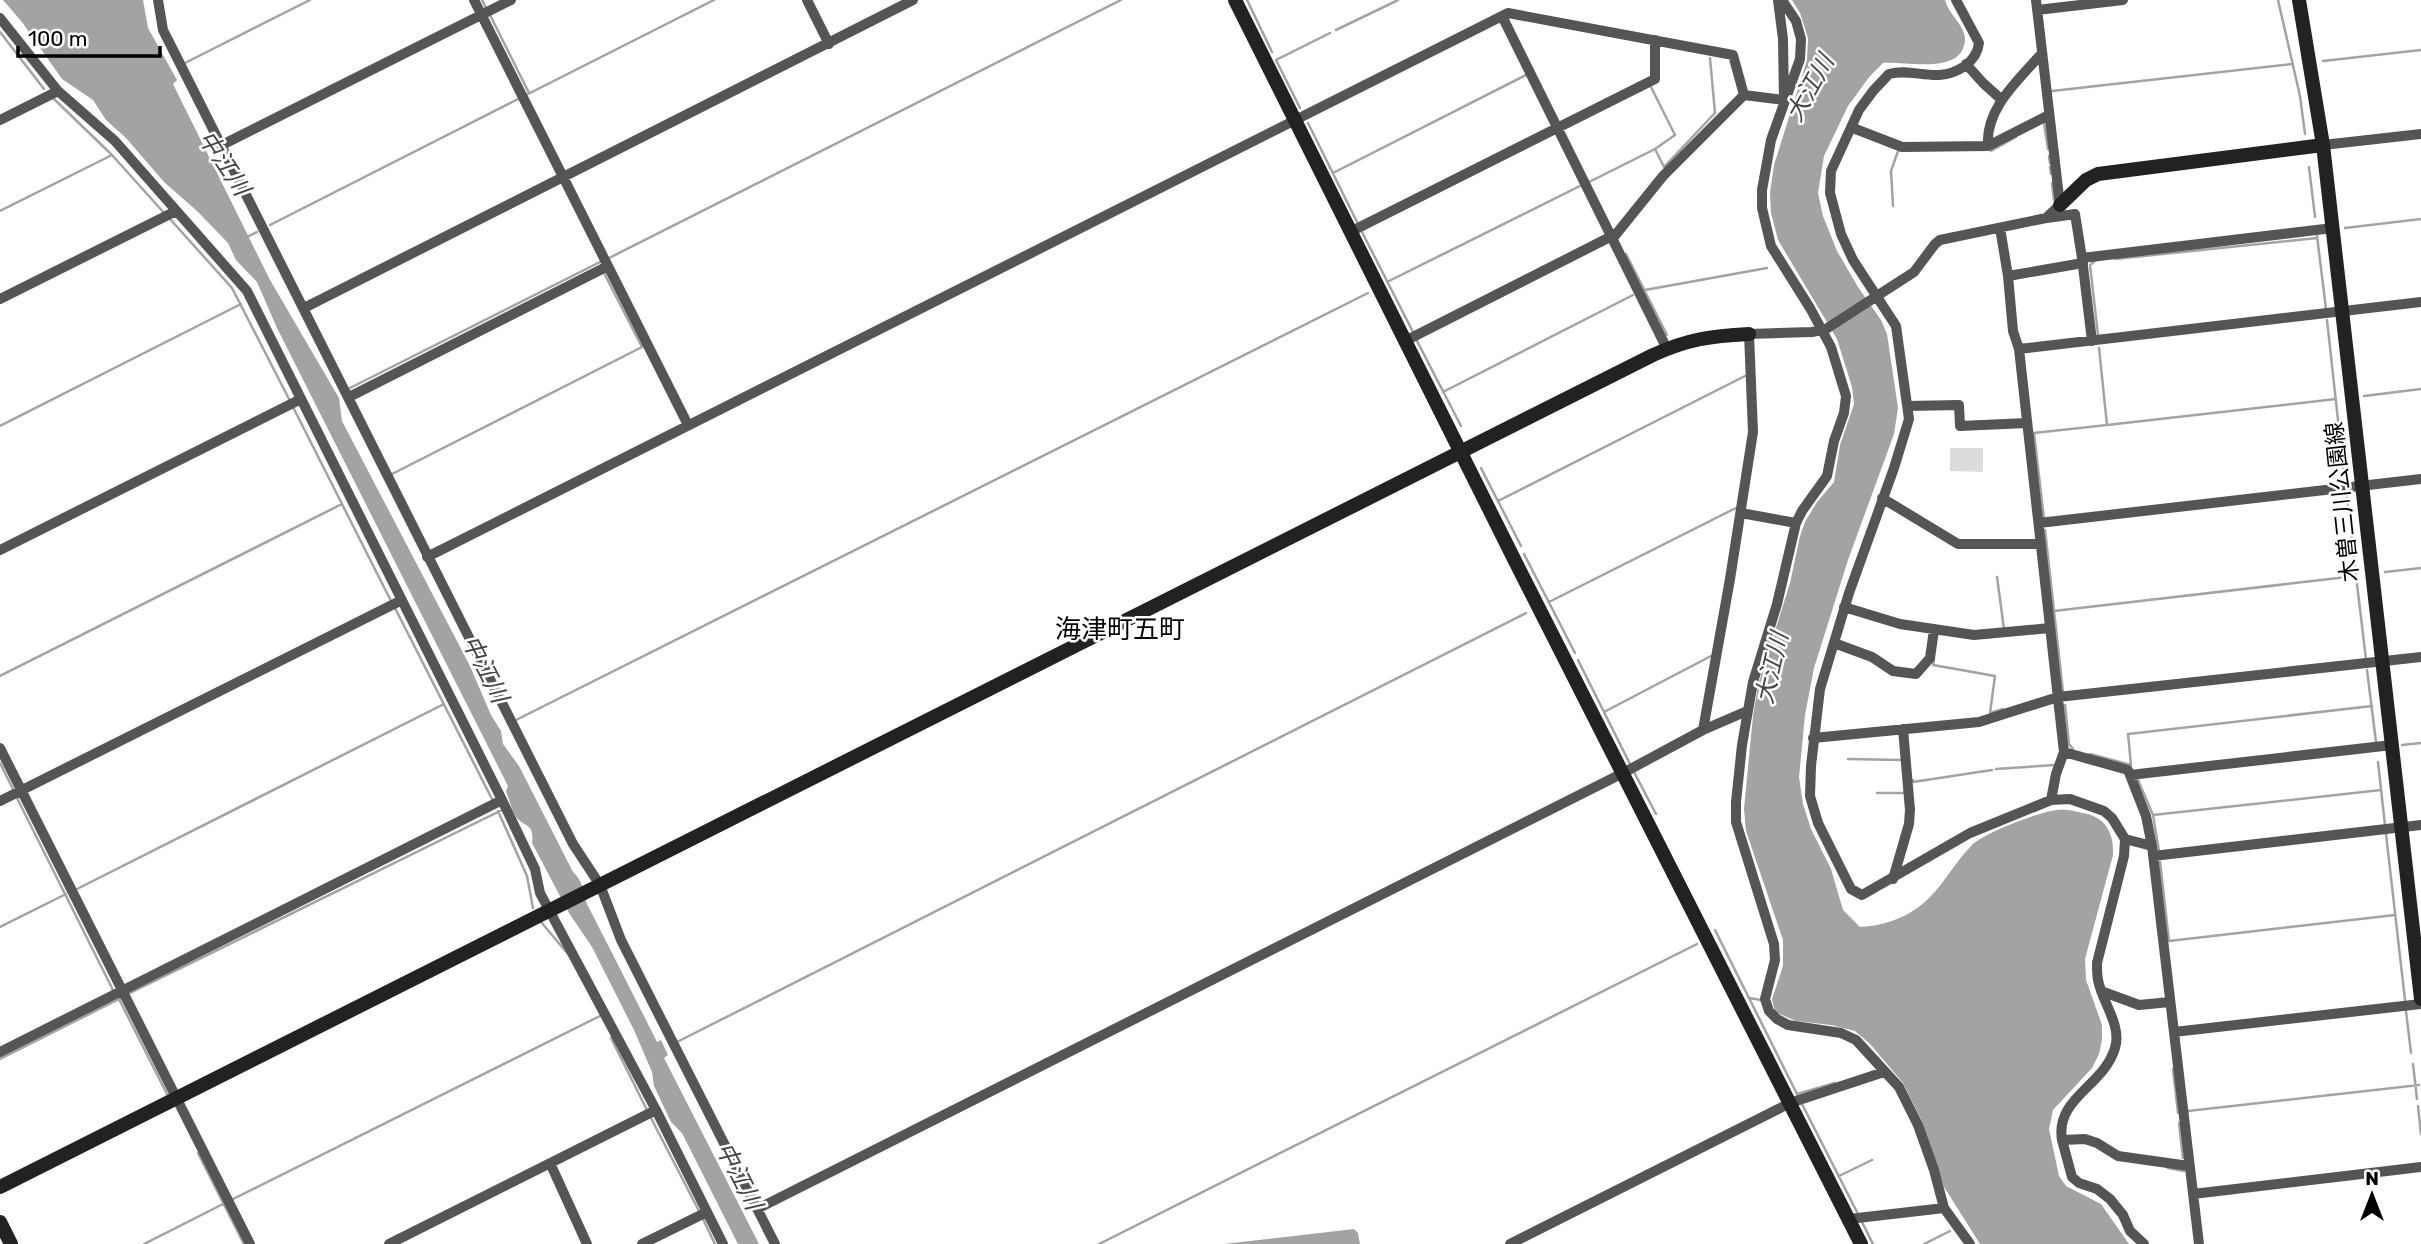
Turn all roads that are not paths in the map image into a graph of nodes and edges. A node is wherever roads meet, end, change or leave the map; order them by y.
1 (158, 0) edge
2 (474, 0) edge
3 (511, 0) edge
4 (807, 0) edge
5 (914, 0) edge
6 (1235, 0) edge
7 (1780, 0) edge
8 (1956, 0) edge
9 (2123, 0) edge
10 (2299, 0) edge
11 (2037, 5) edge
12 (481, 15) junction
13 (1502, 16) junction
14 (0, 18) edge
15 (1655, 40) junction
16 (829, 44) junction
17 (2042, 53) junction
18 (1966, 64) junction
19 (58, 91) junction
20 (1744, 95) junction
21 (1784, 100) junction
22 (2002, 100) junction
23 (2049, 115) junction
24 (0, 120) edge
25 (1294, 122) junction
26 (1557, 128) junction
27 (1853, 128) junction
28 (2421, 134) edge
29 (222, 145) junction
30 (2323, 145) junction
31 (1988, 146) junction
32 (564, 178) junction
33 (2060, 205) junction
34 (176, 211) junction
35 (2046, 218) junction
36 (2000, 228) junction
37 (2333, 228) junction
38 (1350, 232) junction
39 (1613, 237) junction
40 (2083, 261) junction
41 (608, 266) junction
42 (2008, 276) junction
43 (1875, 298) junction
44 (0, 299) edge
45 (2421, 302) edge
46 (304, 308) junction
47 (2344, 312) junction
48 (1824, 330) junction
49 (1749, 334) junction
50 (1405, 341) junction
51 (2092, 341) junction
52 (1667, 349) junction
53 (2019, 349) junction
54 (349, 397) junction
55 (301, 399) junction
56 (1908, 406) junction
57 (2026, 423) junction
58 (688, 425) junction
59 (1461, 451) junction
60 (2421, 479) edge
61 (2363, 486) junction
62 (1882, 498) junction
63 (1741, 513) junction
64 (1796, 523) junction
65 (2039, 523) junction
66 (2041, 544) junction
67 (0, 550) edge
68 (427, 557) junction
69 (402, 600) junction
70 (1844, 607) junction
71 (2050, 628) junction
72 (1934, 630) junction
73 (1834, 643) junction
74 (2421, 657) edge
75 (2383, 661) junction
76 (2058, 697) junction
77 (1746, 711) junction
78 (1903, 729) junction
79 (1703, 730) junction
80 (1813, 738) junction
81 (2392, 745) junction
82 (0, 748) edge
83 (2064, 752) junction
84 (1623, 773) junction
85 (2130, 775) junction
86 (22, 790) junction
87 (502, 800) junction
88 (2051, 800) junction
89 (0, 802) edge
90 (2421, 825) edge
91 (2401, 828) junction
92 (2125, 839) junction
93 (2153, 851) junction
94 (1893, 879) junction
95 (597, 886) junction
96 (549, 911) junction
97 (122, 991) junction
98 (2101, 991) junction
99 (2170, 1002) junction
100 (2421, 1002) edge
101 (2174, 1032) junction
102 (0, 1052) edge
103 (1884, 1072) junction
104 (175, 1098) junction
105 (1790, 1103) junction
106 (656, 1110) junction
107 (2062, 1140) junction
108 (550, 1163) junction
109 (2189, 1166) junction
110 (2421, 1167) edge
111 (0, 1187) edge
112 (2193, 1194) junction
113 (1944, 1208) junction
114 (757, 1209) junction
115 (706, 1212) junction
116 (1849, 1219) junction
117 (0, 1222) edge
118 (11, 1244) edge
119 (250, 1244) edge
120 (389, 1244) edge
121 (587, 1244) edge
122 (642, 1244) edge
123 (723, 1244) edge
124 (775, 1244) edge
125 (1510, 1244) edge
126 (1861, 1244) edge
127 (1970, 1244) edge
128 (2144, 1244) edge
129 (2199, 1244) edge

1 - 29 street
2 - 12 street
3 - 12 street
4 - 16 street
5 - 16 street
6 - 25 street
7 - 21 street
7 - 21 street
8 - 18 street
9 - 11 street
10 - 30 street, 木曽三川公園線
11 - 17 street
12 - 29 street
12 - 32 street
13 - 15 street
13 - 25 street
13 - 26 street
14 - 19 street
15 - 20 street
15 - 26 street
16 - 32 street
17 - 22 street
17 - 23 street
18 - 22 street
18 - 27 street
19 - 24 street
19 - 34 street
20 - 21 street
20 - 39 street
21 - 48 street
22 - 31 street
23 - 31 street
23 - 33 street
25 - 38 street
25 - 58 street
26 - 38 street
26 - 39 street
27 - 31 street
27 - 43 street
28 - 30 street
29 - 46 street
30 - 33 street
30 - 37 street, 木曽三川公園線
32 - 41 street
32 - 46 street
33 - 35 street
34 - 44 street
34 - 55 street
35 - 36 street
35 - 40 street
36 - 42 street
36 - 43 street
37 - 40 street
37 - 47 street, 木曽三川公園線
38 - 50 street
39 - 50 street
39 - 52 street
40 - 42 street
40 - 51 street
41 - 54 street
41 - 58 street
42 - 53 street
43 - 48 street
43 - 56 street
45 - 47 street
46 - 54 street
47 - 51 street
47 - 61 street, 木曽三川公園線
48 - 49 street
48 - 64 street
49 - 52 street
49 - 63 street
50 - 59 street
51 - 53 street
52 - 59 street
53 - 57 street
54 - 68 street
55 - 67 street
55 - 69 street
56 - 57 street
56 - 62 street
57 - 65 street
58 - 68 street
59 - 84 street
59 - 95 street
60 - 61 street
61 - 65 street
61 - 75 street, 木曽三川公園線
62 - 66 street
62 - 70 street
63 - 64 street
63 - 79 street
64 - 77 street
65 - 66 street
66 - 71 street
68 - 95 street
69 - 86 street
69 - 87 street
70 - 72 street
70 - 73 street
71 - 72 street
71 - 76 street
72 - 73 street
73 - 80 street
74 - 75 street
75 - 76 street
75 - 81 street, 木曽三川公園線
76 - 78 street
76 - 83 street
77 - 79 street
77 - 103 street
78 - 80 street
78 - 94 street
79 - 84 street
80 - 94 street
81 - 85 street
81 - 91 street, 木曽三川公園線
82 - 86 street
83 - 85 street
83 - 88 street
84 - 105 street
84 - 114 street
85 - 93 street
86 - 89 street
86 - 97 street
87 - 96 street
87 - 97 street
88 - 92 street
88 - 94 street
90 - 91 street
91 - 93 street
91 - 100 street, 木曽三川公園線
92 - 93 street
92 - 98 street
93 - 99 street
95 - 96 street
95 - 114 street
96 - 104 street
96 - 106 street
97 - 102 street
97 - 104 street
98 - 99 street
98 - 107 street
99 - 101 street
100 - 101 street
101 - 109 street
103 - 105 street
103 - 113 street
104 - 111 street
104 - 119 street
105 - 116 street
105 - 125 street
106 - 108 street
106 - 115 street
107 - 109 street
107 - 128 street
108 - 120 street
108 - 121 street
109 - 112 street
110 - 112 street
112 - 129 street
113 - 116 street
113 - 127 street
114 - 124 street
115 - 122 street
115 - 123 street
116 - 126 street
117 - 118 street

